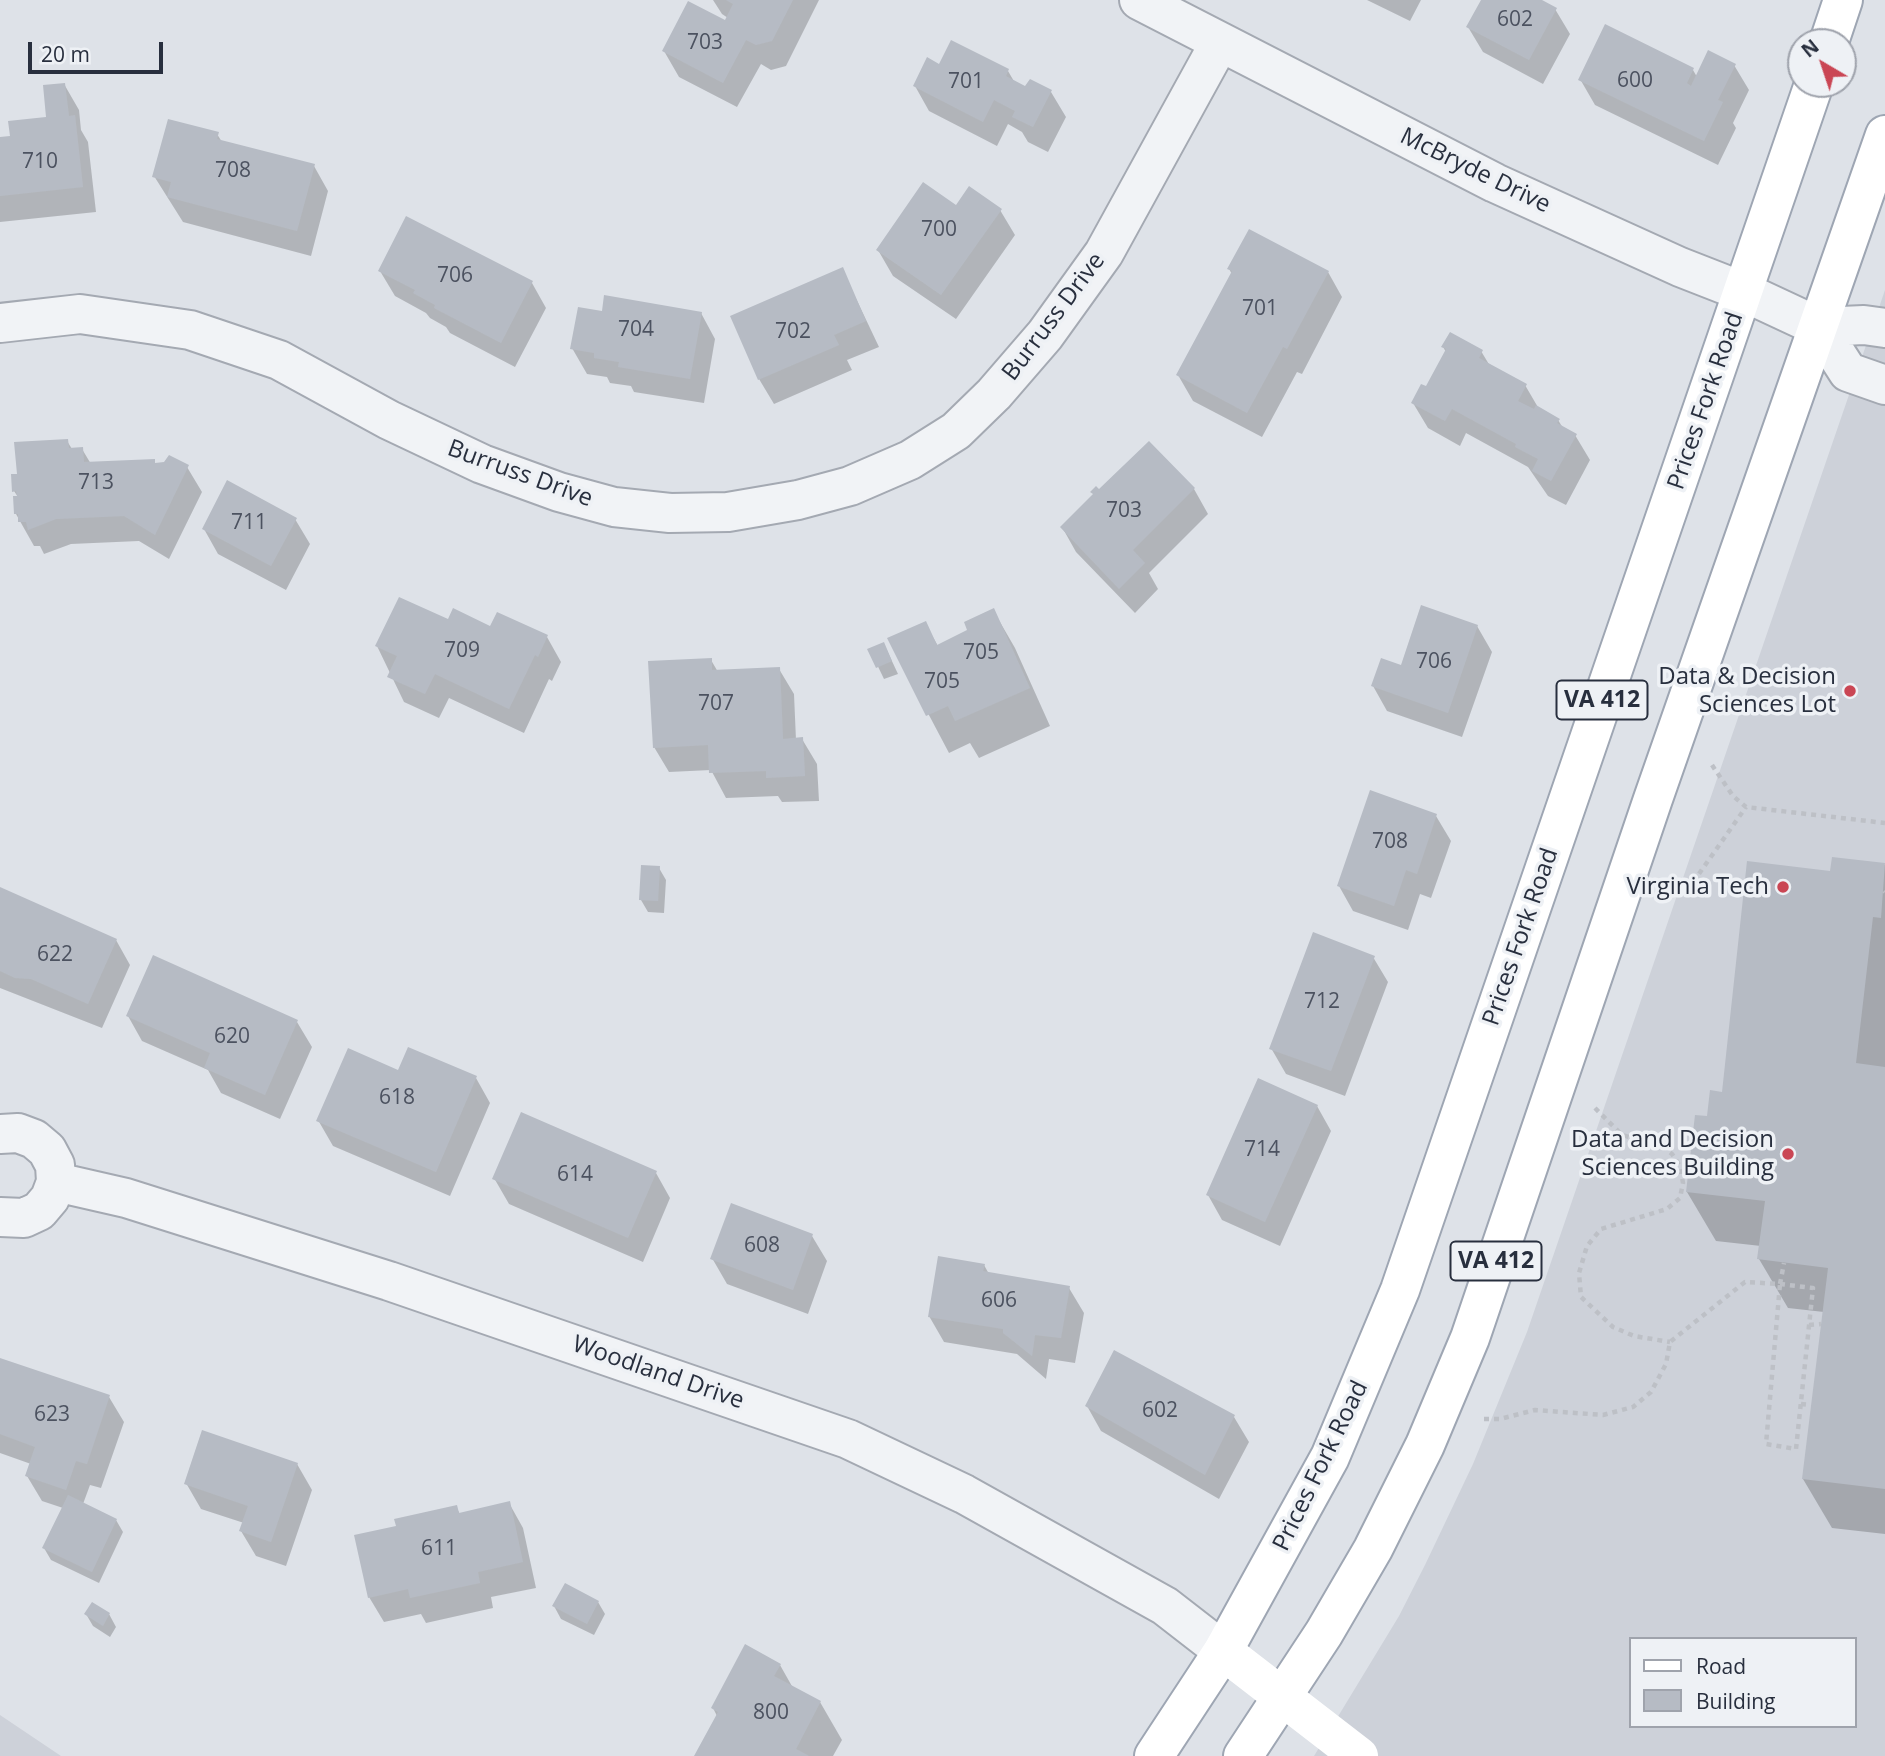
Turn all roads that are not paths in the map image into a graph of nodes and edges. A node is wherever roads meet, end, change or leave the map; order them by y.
1 (1139, 0) edge
2 (1843, 0) edge
3 (1834, 28) edge
4 (1220, 42) junction
5 (1809, 98) edge
6 (1885, 135) edge
7 (1744, 292) junction
8 (0, 323) edge
9 (1819, 327) junction
10 (1885, 328) edge
11 (1885, 385) edge
12 (0, 1134) edge
13 (56, 1182) junction
14 (0, 1217) edge
15 (1223, 1651) junction
16 (1283, 1698) junction
17 (1154, 1756) edge
18 (1243, 1756) edge
19 (1359, 1756) edge

1 - 4 street, McBryde Drive
2 - 3 main road
4 - 7 street, McBryde Drive
4 - 8 street, Burruss Drive
5 - 7 main road, Prices Fork Road / VA 412
6 - 9 main road, VA 412
7 - 9 street, McBryde Drive
7 - 15 main road, Prices Fork Road / VA 412
9 - 10 street
9 - 11 street
9 - 16 main road, VA 412
12 - 13 street
13 - 14 street
13 - 15 street, Woodland Drive
15 - 16 main road
15 - 17 main road, Prices Fork Road / VA 412
16 - 18 main road, VA 412
16 - 19 main road

